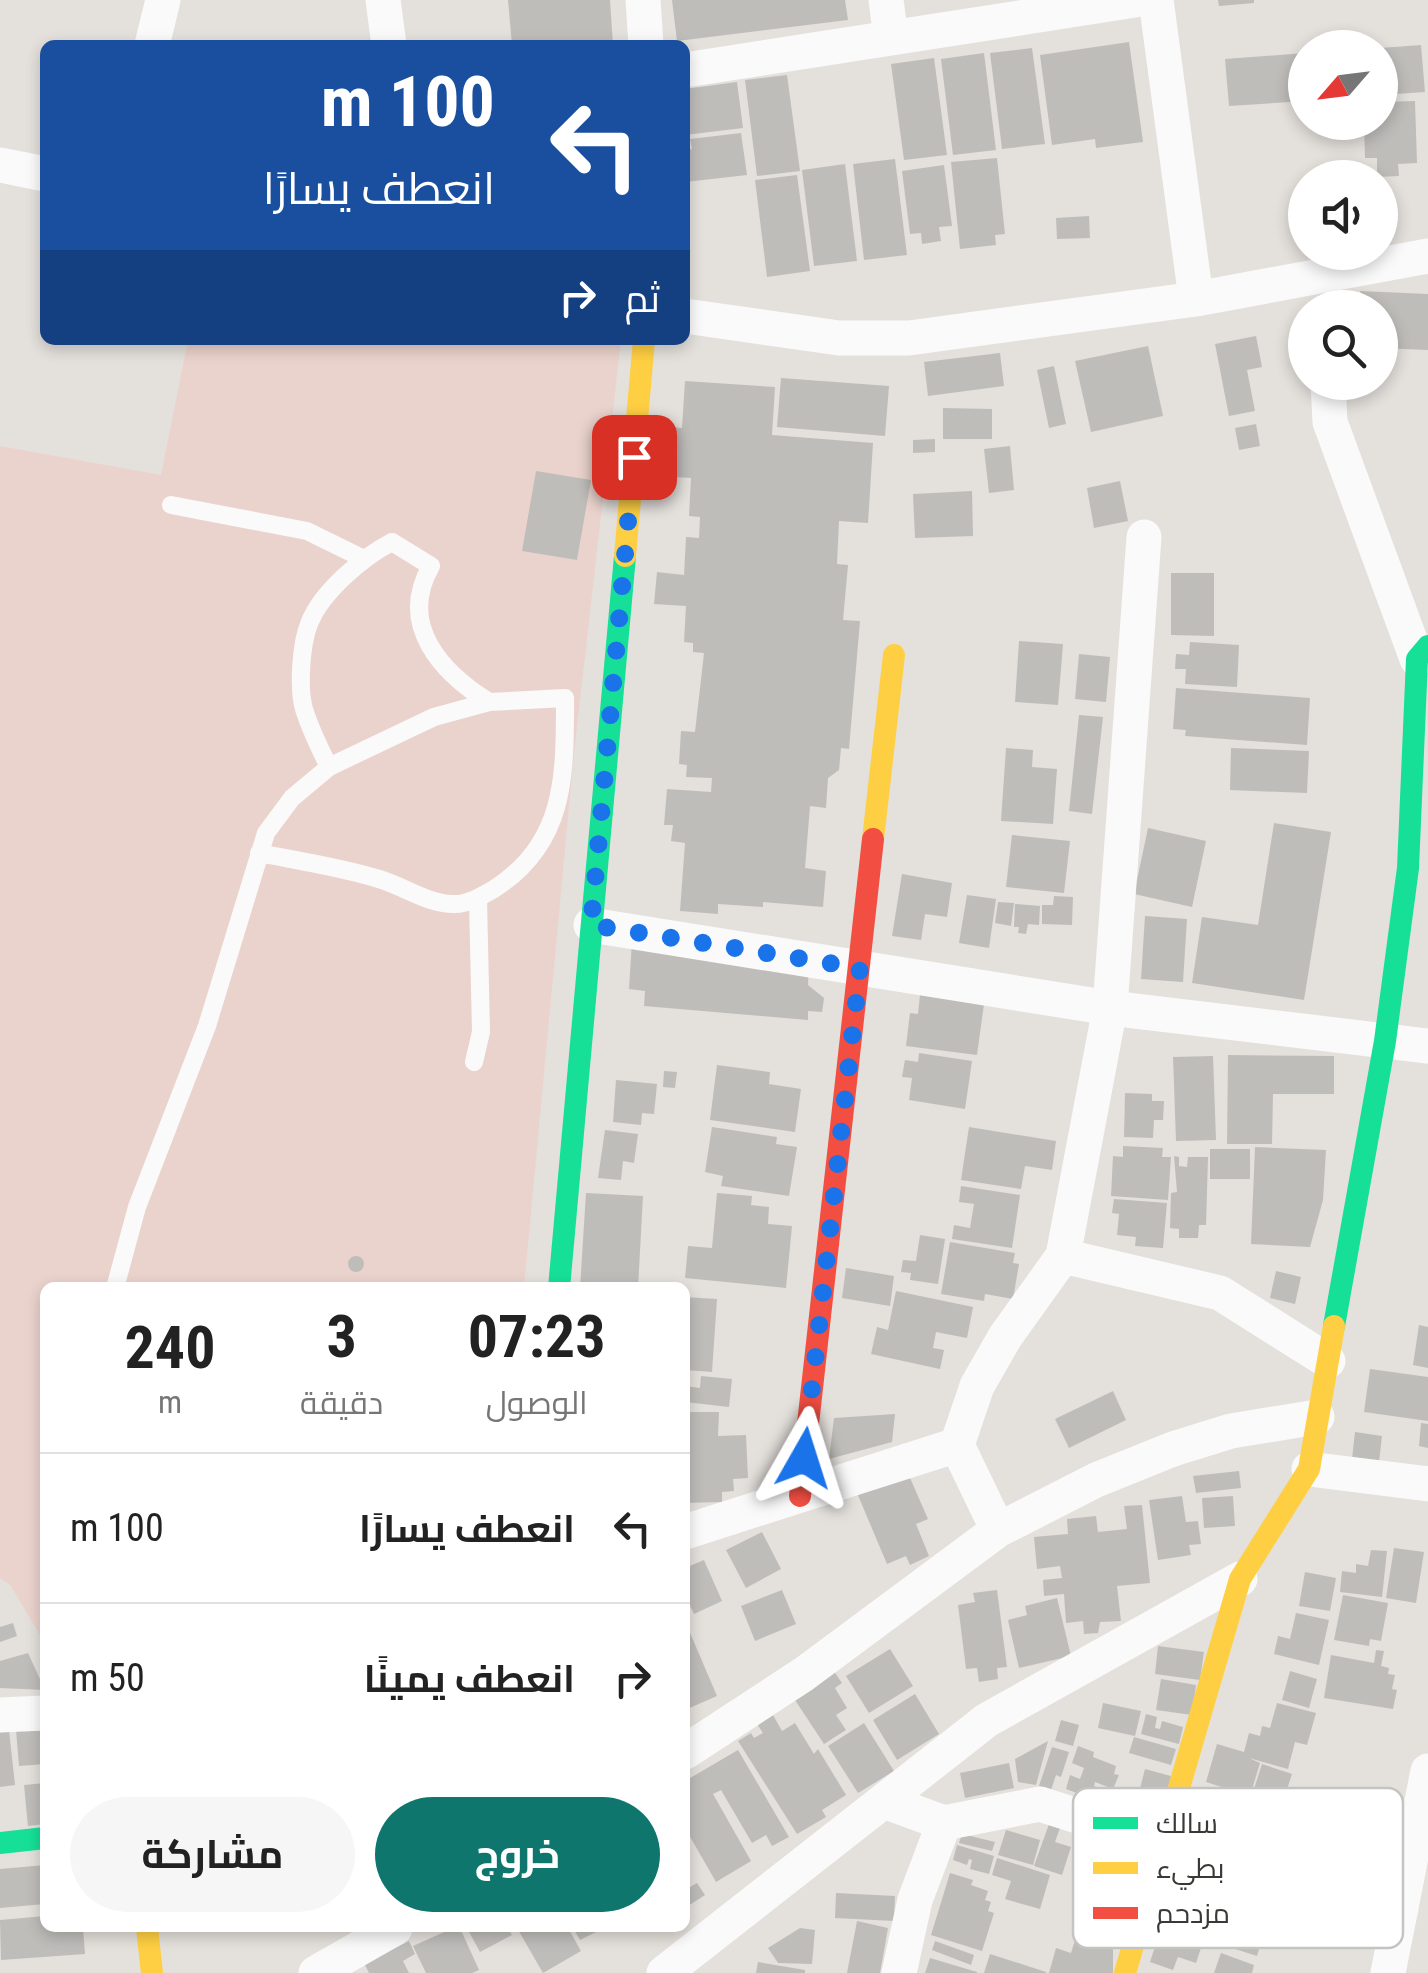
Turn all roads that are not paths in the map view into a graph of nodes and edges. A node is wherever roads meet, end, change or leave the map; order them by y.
1 (163, 0) edge
2 (383, 0) edge
3 (644, 0) edge
4 (886, 0) edge
5 (1135, 0) edge
6 (1156, 0) edge
7 (891, 38) junction
8 (153, 40) edge
9 (387, 40) edge
10 (646, 40) edge
11 (690, 69) edge
12 (0, 165) edge
13 (40, 173) edge
14 (1428, 256) edge
15 (1327, 290) edge
16 (1288, 293) edge
17 (1196, 299) junction
18 (690, 317) edge
19 (644, 345) edge
20 (1329, 400) edge
21 (170, 505) dead end
22 (1144, 538) dead end
23 (364, 559) junction
24 (1422, 653) edge
25 (894, 656) dead end
26 (489, 702) junction
27 (329, 767) junction
28 (259, 854) junction
29 (478, 899) junction
30 (591, 925) junction
31 (860, 968) junction
32 (1110, 1008) junction
33 (1385, 1041) junction
34 (1428, 1046) edge
35 (474, 1062) dead end
36 (1063, 1256) junction
37 (116, 1282) edge
38 (560, 1282) edge
39 (1328, 1361) junction
40 (1317, 1418) junction
41 (956, 1445) junction
42 (1310, 1468) junction
43 (1428, 1484) edge
44 (800, 1496) junction
45 (690, 1530) edge
46 (998, 1530) junction
47 (1240, 1578) junction
48 (40, 1713) edge
49 (0, 1715) edge
50 (690, 1749) edge
51 (1428, 1772) edge
52 (1178, 1788) edge
53 (884, 1801) junction
54 (1073, 1815) edge
55 (944, 1823) junction
56 (40, 1839) edge
57 (0, 1843) edge
58 (1403, 1899) edge
59 (147, 1932) edge
60 (388, 1932) edge
61 (1132, 1948) edge
62 (1393, 1948) edge
63 (152, 1973) edge
64 (316, 1973) edge
65 (664, 1973) edge
66 (899, 1973) edge
67 (1125, 1973) edge
68 (1388, 1973) edge

1 - 8 street
2 - 9 street
3 - 10 street
4 - 7 street
5 - 7 street
6 - 17 street
7 - 11 street
12 - 13 street
14 - 15 street
16 - 17 street
17 - 18 street
19 - 30 street
20 - 24 street
21 - 23 lane
22 - 32 street
23 - 26 lane
23 - 27 lane
24 - 33 street
25 - 31 street
26 - 27 lane
26 - 29 lane
27 - 28 lane
28 - 29 lane
28 - 37 lane
29 - 35 lane
30 - 31 street
30 - 38 street
31 - 32 street
31 - 44 street
32 - 33 street
32 - 36 street
33 - 34 street
33 - 39 street
36 - 39 street
36 - 41 street
39 - 40 street
40 - 42 street
40 - 46 street
41 - 44 street
41 - 46 street
42 - 43 street
42 - 47 street
44 - 45 street
46 - 50 street
47 - 52 street
47 - 53 street
48 - 49 street
51 - 58 street
53 - 55 street
53 - 65 street
54 - 55 street
55 - 66 street
56 - 57 street
59 - 63 street
60 - 64 street
61 - 67 street
62 - 68 street

